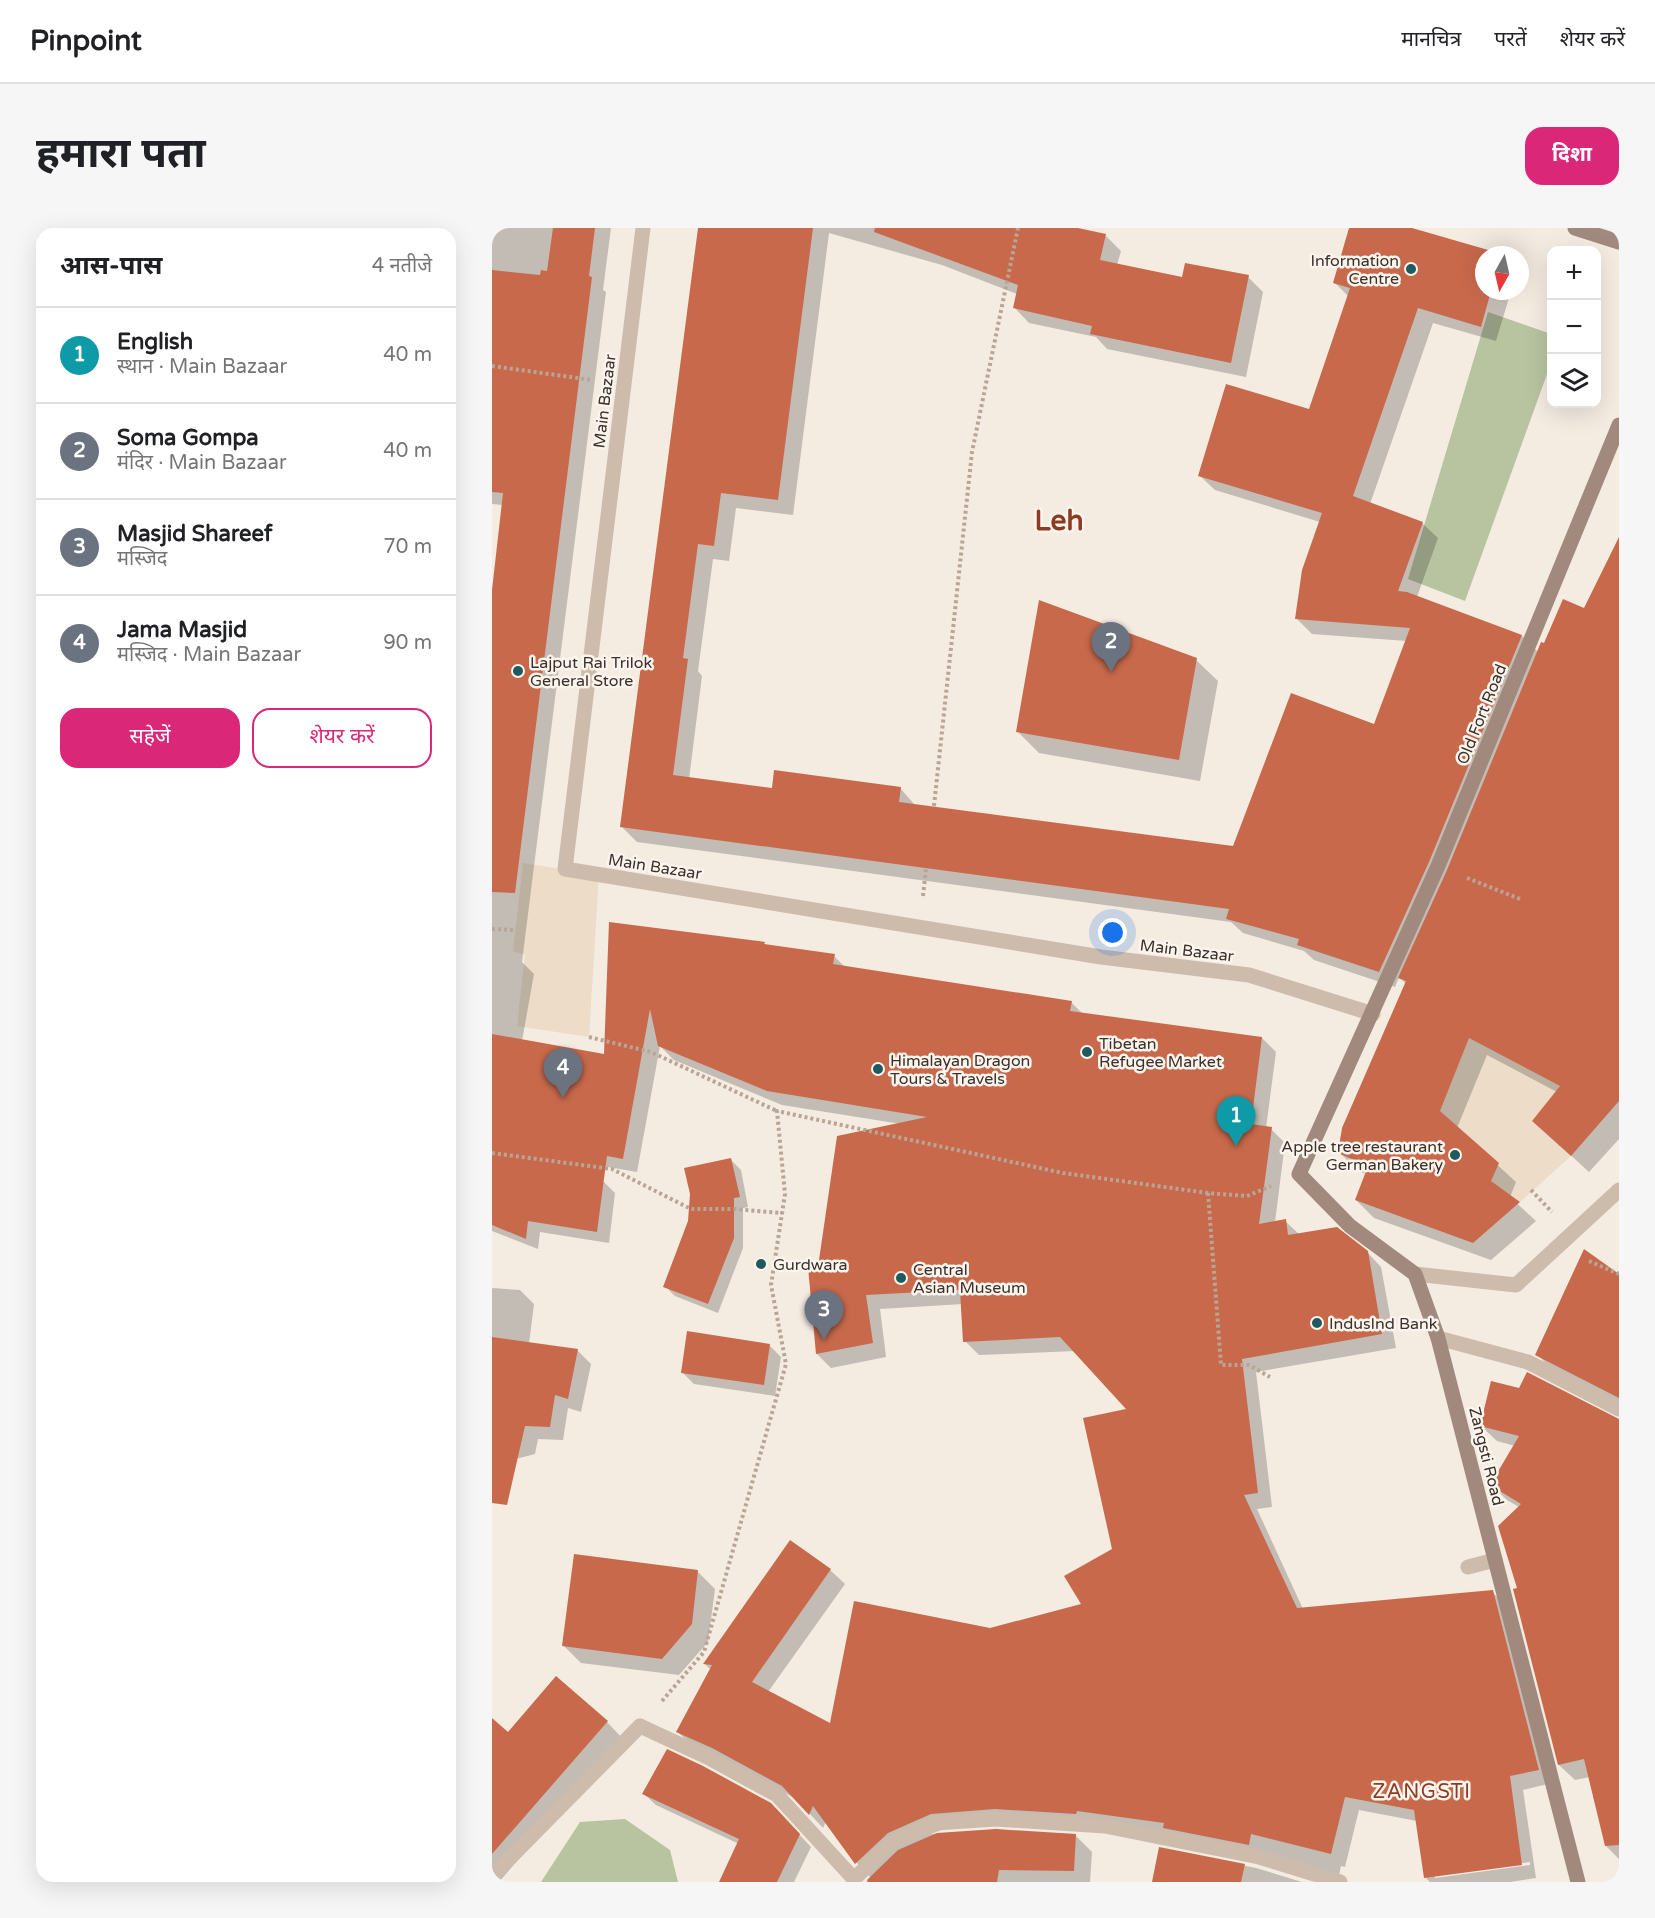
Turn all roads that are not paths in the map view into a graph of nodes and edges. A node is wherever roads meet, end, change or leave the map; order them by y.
1 (643, 228) edge
2 (1575, 228) edge
3 (1619, 242) edge
4 (1619, 425) edge
5 (1373, 1014) junction
6 (1619, 1190) edge
7 (1415, 1274) junction
8 (1438, 1338) junction
9 (1619, 1409) edge
10 (1495, 1560) junction
11 (1468, 1567) dead end
12 (492, 1876) edge
13 (854, 1880) edge
14 (1340, 1882) edge
15 (1578, 1882) edge

1 - 5 street, Main Bazaar
2 - 3 main road
4 - 5 main road, Old Fort Road
5 - 7 main road, Old Fort Road
6 - 7 street
7 - 8 main road, Zangsti Road
8 - 9 street
8 - 10 main road, Zangsti Road
10 - 11 street
10 - 15 main road, Zangsti Road
12 - 13 street
13 - 14 street

